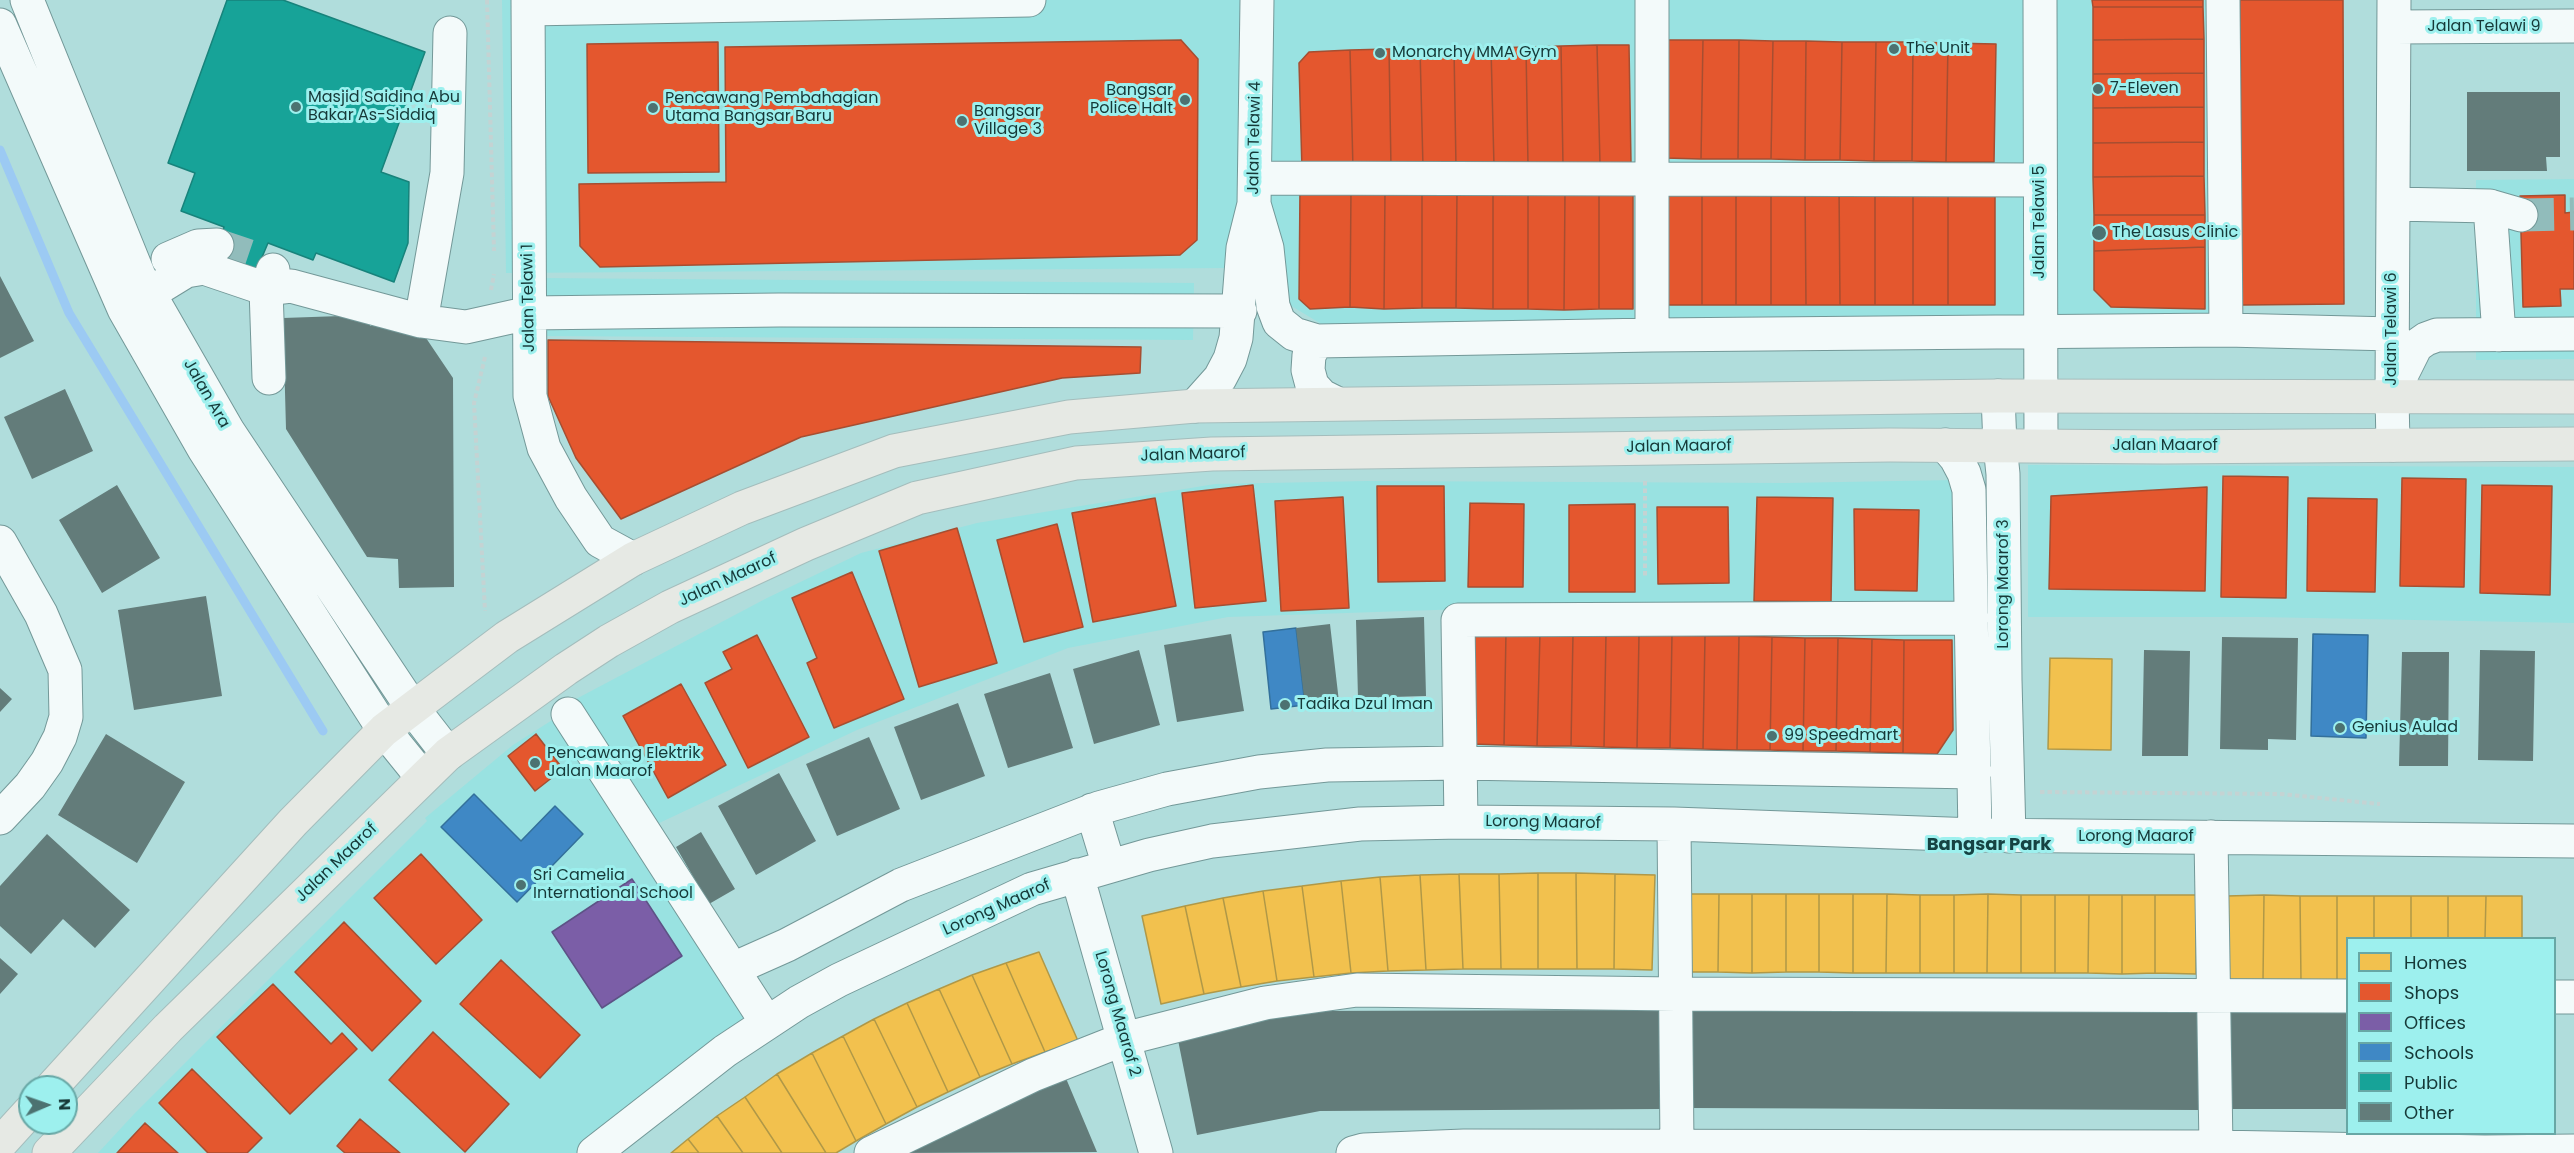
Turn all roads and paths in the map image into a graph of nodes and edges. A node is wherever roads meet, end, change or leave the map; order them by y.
1 (27, 0) edge
2 (1029, 0) edge
3 (1257, 0) edge
4 (1652, 0) edge
5 (2040, 0) edge
6 (2223, 0) edge
7 (528, 5) edge
8 (2394, 14) edge
9 (0, 25) edge
10 (2574, 26) edge
11 (450, 33) dead end
12 (1652, 179) junction
13 (2040, 180) junction
14 (1255, 191) junction
15 (2490, 206) junction
16 (2393, 208) junction
17 (2521, 215) tunnel mouth
18 (217, 245) tunnel mouth
19 (274, 275) junction
20 (131, 292) junction
21 (1240, 311) junction
22 (529, 313) junction
23 (421, 321) junction
24 (2226, 330) junction
25 (2039, 332) junction
26 (2393, 334) junction
27 (2499, 334) junction
28 (2574, 334) edge
29 (1652, 335) junction
30 (2437, 335) junction
31 (1317, 341) junction
32 (269, 378) dead end
33 (1998, 396) junction
34 (2040, 396) junction
35 (2392, 396) junction
36 (2574, 397) edge
37 (1336, 403) junction
38 (1195, 406) junction
39 (2574, 444) edge
40 (1945, 445) junction
41 (2000, 445) junction
42 (2041, 445) junction
43 (2393, 445) junction
44 (1645, 477) dead end
45 (0, 544) edge
46 (633, 559) junction
47 (1645, 576) dead end
48 (1972, 618) junction
49 (413, 709) junction
50 (568, 714) dead end
51 (384, 730) junction
52 (448, 754) junction
53 (1460, 764) junction
54 (1991, 772) junction
55 (422, 777) junction
56 (1092, 810) junction
57 (0, 818) edge
58 (1461, 822) junction
59 (1674, 824) junction
60 (1976, 835) junction
61 (2009, 836) junction
62 (2211, 837) junction
63 (2574, 840) edge
64 (1109, 866) junction
65 (1077, 875) junction
66 (734, 969) junction
67 (1676, 994) junction
68 (2213, 995) junction
69 (2346, 996) edge
70 (2556, 997) edge
71 (2574, 997) edge
72 (767, 1023) junction
73 (1124, 1039) junction
74 (63, 1075) edge
75 (18, 1124) edge
76 (0, 1144) edge
77 (2216, 1147) junction
78 (1677, 1148) junction
79 (1464, 1150) edge
80 (1899, 1151) edge
81 (2574, 1151) edge
82 (49, 1153) edge
83 (594, 1153) edge
84 (871, 1153) edge
85 (1156, 1153) edge
86 (1353, 1153) edge
87 (2485, 1153) edge

1 - 20 street, Jalan Ara
2 - 7 street
3 - 14 street, Jalan Telawi 4
4 - 12 street
5 - 13 street, Jalan Telawi 5
6 - 24 street
7 - 22 street, Jalan Telawi 1
8 - 10 street, Jalan Telawi 9
8 - 16 street, Jalan Telawi 6
9 - 20 street, Jalan Ara
11 - 23 street
12 - 13 street
12 - 14 street
12 - 29 street
13 - 25 street, Jalan Telawi 5
14 - 21 street, Jalan Telawi 4
14 - 31 street
15 - 16 street
15 - 17 street
15 - 27 street
16 - 26 street, Jalan Telawi 6
16 - 30 street, Jalan Telawi 6
18 - 20 street
19 - 20 street
19 - 23 street
19 - 32 street
20 - 49 street, Jalan Ara
20 - 51 street, Jalan Ara
21 - 22 street
21 - 38 street, Jalan Telawi 4
22 - 23 street
22 - 46 street, Jalan Telawi 1
24 - 25 street
24 - 26 street
25 - 29 street
25 - 34 street, Jalan Telawi 5
26 - 35 street, Jalan Telawi 6
27 - 28 street
27 - 30 street
29 - 31 street
30 - 35 street
31 - 37 street
33 - 34 main road
33 - 37 main road
33 - 41 street, Lorong Maarof 3
34 - 35 main road
34 - 42 street, Jalan Telawi 5
35 - 36 main road
35 - 43 street, Jalan Telawi 6
37 - 38 main road
38 - 46 main road
39 - 43 main road, Jalan Maarof
40 - 41 main road, Jalan Maarof
40 - 48 street, Lorong Maarof 3
40 - 52 main road, Jalan Maarof
41 - 42 main road, Jalan Maarof
41 - 54 street, Lorong Maarof 3
42 - 43 main road, Jalan Maarof
44 - 47 path
45 - 57 street
46 - 49 main road
48 - 53 street
48 - 54 street, Lorong Maarof 3
49 - 51 main road
49 - 52 street, Jalan Ara
50 - 66 street
51 - 55 street, Jalan Ara
51 - 74 main road
52 - 55 main road, Jalan Maarof
53 - 54 street
53 - 56 street
53 - 58 street
54 - 60 street
54 - 61 street
55 - 82 main road, Jalan Maarof
56 - 64 street
56 - 66 street
58 - 59 street, Lorong Maarof
58 - 64 street, Lorong Maarof
59 - 60 street, Lorong Maarof
59 - 67 street
60 - 61 street, Lorong Maarof
61 - 62 street, Lorong Maarof
62 - 63 street, Lorong Maarof
62 - 68 street
64 - 65 street, Lorong Maarof
65 - 72 street, Lorong Maarof
65 - 73 street, Lorong Maarof 2
66 - 72 street
67 - 68 street
67 - 73 street
67 - 78 street
68 - 69 street
68 - 77 street
70 - 71 street
72 - 83 street, Lorong Maarof
73 - 84 street
73 - 85 street, Lorong Maarof 2
75 - 76 main road
77 - 80 street
77 - 87 street
78 - 79 street
78 - 80 street
79 - 86 street
81 - 87 street

